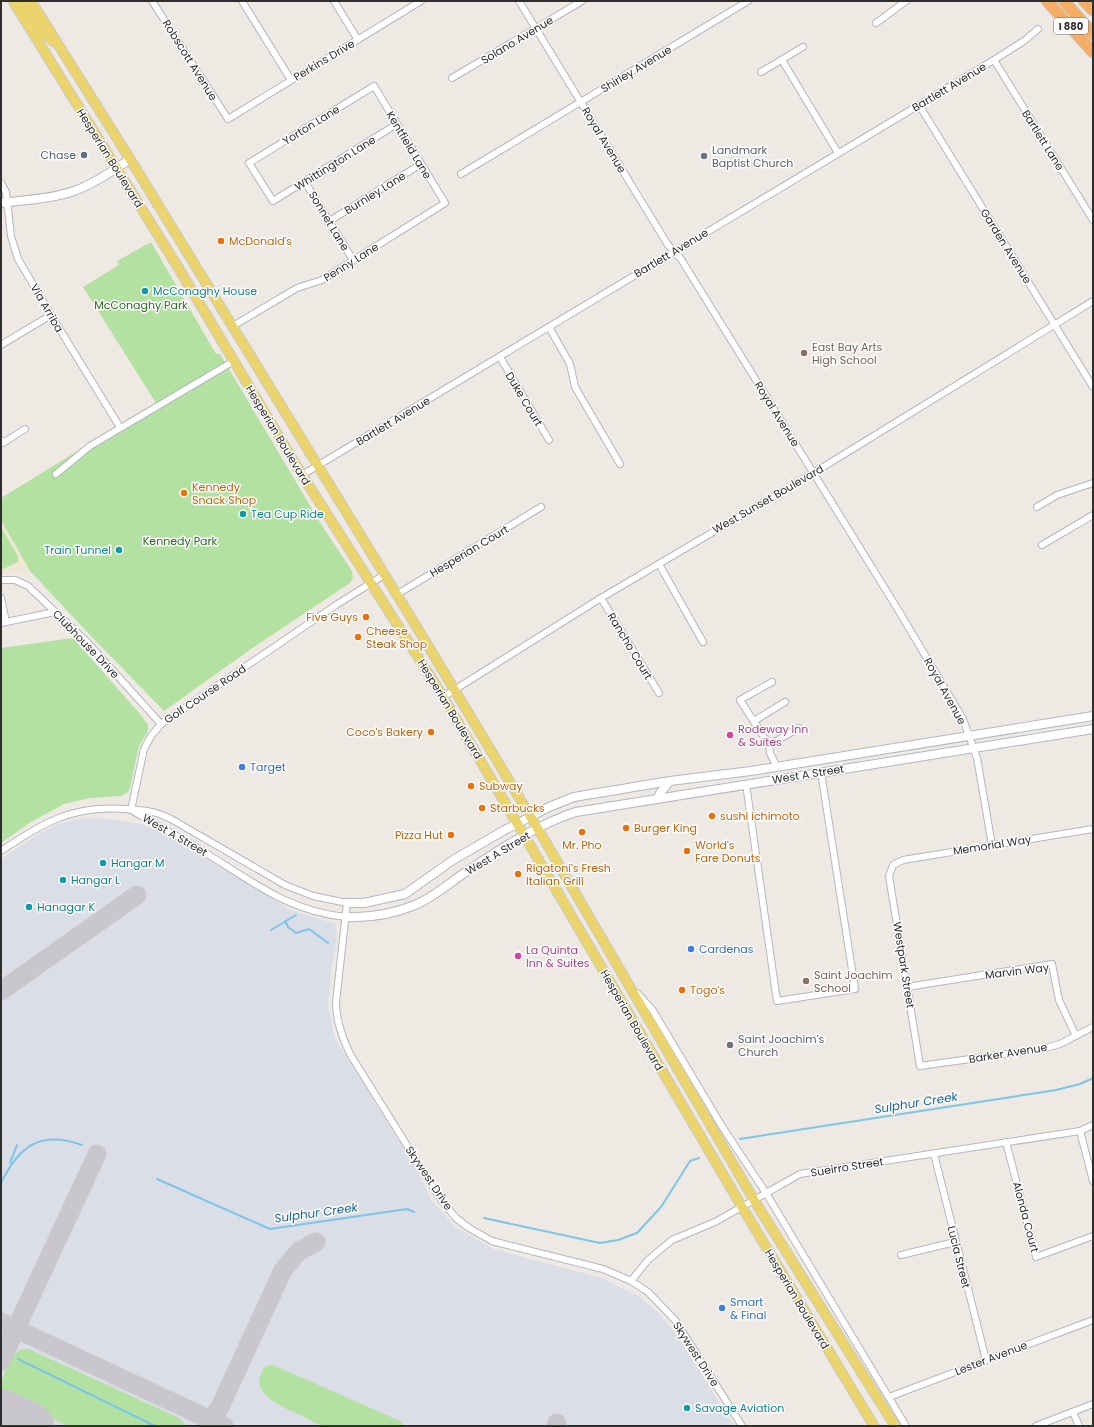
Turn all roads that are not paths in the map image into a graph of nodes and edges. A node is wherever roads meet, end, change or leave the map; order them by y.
1 (13, 1) edge
2 (22, 1) edge
3 (31, 1) edge
4 (152, 1) edge
5 (242, 1) edge
6 (334, 1) edge
7 (421, 1) edge
8 (519, 1) edge
9 (582, 1) edge
10 (748, 1) edge
11 (906, 1) edge
12 (1047, 1) edge
13 (1064, 1) edge
14 (1084, 1) edge
15 (1093, 10) edge
16 (876, 23) dead end
17 (536, 29) junction
18 (1038, 29) dead end
19 (1093, 34) edge
20 (358, 40) junction
21 (58, 45) junction
22 (803, 47) dead end
23 (1093, 52) edge
24 (782, 60) junction
25 (994, 60) junction
26 (761, 72) dead end
27 (452, 78) dead end
28 (291, 80) junction
29 (374, 86) joint
30 (581, 103) junction
31 (919, 105) junction
32 (228, 120) joint
33 (397, 124) junction
34 (838, 153) junction
35 (130, 159) junction
36 (421, 164) junction
37 (117, 168) junction
38 (461, 174) dead end
39 (305, 182) junction
40 (1, 183) edge
41 (273, 201) joint
42 (4, 203) edge
43 (445, 203) joint
44 (1093, 220) edge
45 (328, 222) junction
46 (674, 252) junction
47 (353, 260) junction
48 (187, 282) junction
49 (214, 295) junction
50 (1093, 300) edge
51 (50, 315) junction
52 (1054, 324) junction
53 (233, 326) junction
54 (549, 327) junction
55 (1, 345) edge
56 (500, 357) junction
57 (234, 361) junction
58 (1093, 387) edge
59 (118, 424) dead end
60 (25, 429) dead end
61 (1, 440) edge
62 (549, 440) dead end
63 (620, 464) dead end
64 (318, 466) junction
65 (814, 473) junction
66 (56, 474) dead end
67 (302, 475) junction
68 (1093, 483) edge
69 (541, 507) dead end
70 (1037, 507) dead end
71 (1093, 514) edge
72 (1042, 545) dead end
73 (659, 564) junction
74 (384, 575) junction
75 (1, 580) edge
76 (370, 582) junction
77 (396, 595) junction
78 (1, 598) edge
79 (601, 598) junction
80 (55, 612) junction
81 (3, 623) edge
82 (703, 642) dead end
83 (772, 682) dead end
84 (455, 690) junction
85 (659, 694) dead end
86 (443, 697) junction
87 (785, 702) dead end
88 (1093, 716) edge
89 (754, 721) junction
90 (161, 724) junction
91 (798, 728) dead end
92 (1093, 729) edge
93 (968, 736) junction
94 (768, 745) junction
95 (973, 748) junction
96 (777, 766) junction
97 (751, 771) junction
98 (821, 772) junction
99 (670, 780) junction
100 (746, 784) junction
101 (658, 798) junction
102 (131, 810) junction
103 (530, 816) junction
104 (518, 823) junction
105 (538, 829) junction
106 (1093, 829) edge
107 (525, 836) junction
108 (992, 845) junction
109 (1, 851) edge
110 (893, 865) joint
111 (347, 903) junction
112 (346, 917) junction
113 (907, 986) junction
114 (631, 988) junction
115 (1093, 1027) edge
116 (1076, 1036) junction
117 (920, 1066) joint
118 (1093, 1125) edge
119 (1080, 1131) junction
120 (1006, 1142) junction
121 (934, 1154) junction
122 (1093, 1181) edge
123 (766, 1193) junction
124 (754, 1200) junction
125 (742, 1207) junction
126 (1093, 1236) edge
127 (955, 1242) junction
128 (901, 1255) dead end
129 (631, 1281) junction
130 (1093, 1320) edge
131 (986, 1360) junction
132 (889, 1397) junction
133 (1093, 1404) edge
134 (1073, 1412) junction
135 (742, 1426) edge
136 (874, 1426) edge
137 (895, 1426) edge
138 (906, 1426) edge
139 (1036, 1426) edge
140 (1079, 1426) edge

1 - 37 main road, Hesperian Boulevard
2 - 21 main road
3 - 21 main road, Hesperian Boulevard
4 - 32 street, Robscott Avenue
5 - 28 street
6 - 20 street
7 - 20 street, Perkins Drive
8 - 17 street, Royal Avenue
9 - 17 street, Solano Avenue
10 - 30 street, Shirley Avenue
11 - 16 street
12 - 23 highway, I 880
13 - 19 highway, I 880
14 - 15 highway, I 880
17 - 27 street, Solano Avenue
17 - 30 street, Royal Avenue
18 - 25 street, Bartlett Avenue
20 - 28 street, Perkins Drive
21 - 35 main road, Hesperian Boulevard
22 - 24 street
24 - 26 street
24 - 34 street
25 - 31 street, Bartlett Avenue
25 - 44 street, Bartlett Lane
28 - 32 street, Perkins Drive
29 - 33 street, Kentfield Lane
29 - 41 street, Yorton Lane
30 - 38 street, Shirley Avenue
30 - 46 street, Royal Avenue
31 - 34 street, Bartlett Avenue
31 - 52 street, Garden Avenue
33 - 36 street, Kentfield Lane
33 - 39 street, Whittington Lane
34 - 46 street, Bartlett Avenue
35 - 37 main road
35 - 49 main road, Hesperian Boulevard
36 - 43 street, Kentfield Lane
36 - 45 street, Burnley Lane
37 - 42 main road
37 - 48 main road, Hesperian Boulevard
39 - 41 street, Whittington Lane
39 - 45 street, Sonnet Lane
40 - 42 street, Via Arriba
42 - 51 street, Via Arriba
43 - 47 street, Penny Lane
45 - 47 street, Sonnet Lane
46 - 54 street, Bartlett Avenue
46 - 65 street, Royal Avenue
47 - 53 street, Penny Lane
48 - 49 main road
48 - 57 main road, Hesperian Boulevard
49 - 53 main road, Hesperian Boulevard
50 - 52 street, West Sunset Boulevard
51 - 55 street
51 - 59 street, Via Arriba
52 - 58 street, Garden Avenue
52 - 65 street, West Sunset Boulevard
53 - 64 main road, Hesperian Boulevard
54 - 56 street, Bartlett Avenue
54 - 63 street
56 - 62 street, Duke Court
56 - 64 street, Bartlett Avenue
57 - 66 street
57 - 67 main road, Hesperian Boulevard
60 - 61 street
64 - 67 street, Bartlett Avenue
64 - 74 main road, Hesperian Boulevard
65 - 73 street, West Sunset Boulevard
65 - 93 street, Royal Avenue
67 - 76 main road, Hesperian Boulevard
68 - 70 street
69 - 77 street, Hesperian Court
71 - 72 street
73 - 79 street, West Sunset Boulevard
73 - 82 street
74 - 76 street, Golf Course Road
74 - 77 main road, Hesperian Boulevard
75 - 80 street, Clubhouse Drive
76 - 86 main road, Hesperian Boulevard
76 - 90 street, Golf Course Road
77 - 84 main road, Hesperian Boulevard
78 - 81 street
79 - 84 street, West Sunset Boulevard
79 - 85 street, Rancho Court
80 - 81 street
80 - 90 street, Clubhouse Drive
83 - 89 street
84 - 86 street, West Sunset Boulevard
84 - 103 main road, Hesperian Boulevard
86 - 104 main road, Hesperian Boulevard
87 - 89 street
88 - 93 main road, West A Street
89 - 94 street
90 - 102 street, Golf Course Road
91 - 94 street
92 - 95 main road, West A Street
93 - 95 street, Royal Avenue
93 - 96 main road, West A Street
94 - 96 street
95 - 98 main road, West A Street
95 - 108 street, Royal Avenue
96 - 97 main road, West A Street
97 - 99 main road, West A Street
97 - 100 main road
98 - 100 main road, West A Street
98 - 100 street
99 - 101 main road
99 - 103 main road, West A Street
100 - 101 main road, West A Street
101 - 105 main road, West A Street
102 - 109 street
102 - 111 street, West A Street
102 - 112 street, West A Street
103 - 104 main road, West A Street
103 - 105 main road, Hesperian Boulevard
104 - 107 main road, Hesperian Boulevard
104 - 111 main road, West A Street
105 - 107 main road, West A Street
105 - 114 main road, Hesperian Boulevard
106 - 108 street, Memorial Way
107 - 112 main road, West A Street
107 - 125 main road, Hesperian Boulevard
108 - 110 street, Memorial Way
110 - 113 street, Westpark Street
111 - 112 street, Skywest Drive
112 - 129 street, Skywest Drive
113 - 116 street, Marvin Way
113 - 117 street, Westpark Street
114 - 123 street, Hesperian Boulevard
114 - 124 main road, Hesperian Boulevard
115 - 116 street, Barker Avenue
116 - 117 street, Barker Avenue
118 - 119 street, Sueirro Street
119 - 120 street, Sueirro Street
119 - 122 street
120 - 121 street, Sueirro Street
120 - 126 street, Alonda Court
121 - 123 street, Sueirro Street
121 - 127 street, Lucia Street
123 - 124 street, Sueirro Street
123 - 132 street, Hesperian Boulevard
124 - 125 street, Sueirro Street
124 - 137 main road, Hesperian Boulevard
125 - 129 street, Sueirro Street
125 - 136 main road, Hesperian Boulevard
127 - 128 street
127 - 131 street, Lucia Street
129 - 135 street, Skywest Drive
130 - 131 street, Lester Avenue
131 - 132 street, Lester Avenue
132 - 138 street, Hesperian Boulevard
133 - 134 street
134 - 139 street
134 - 140 street

